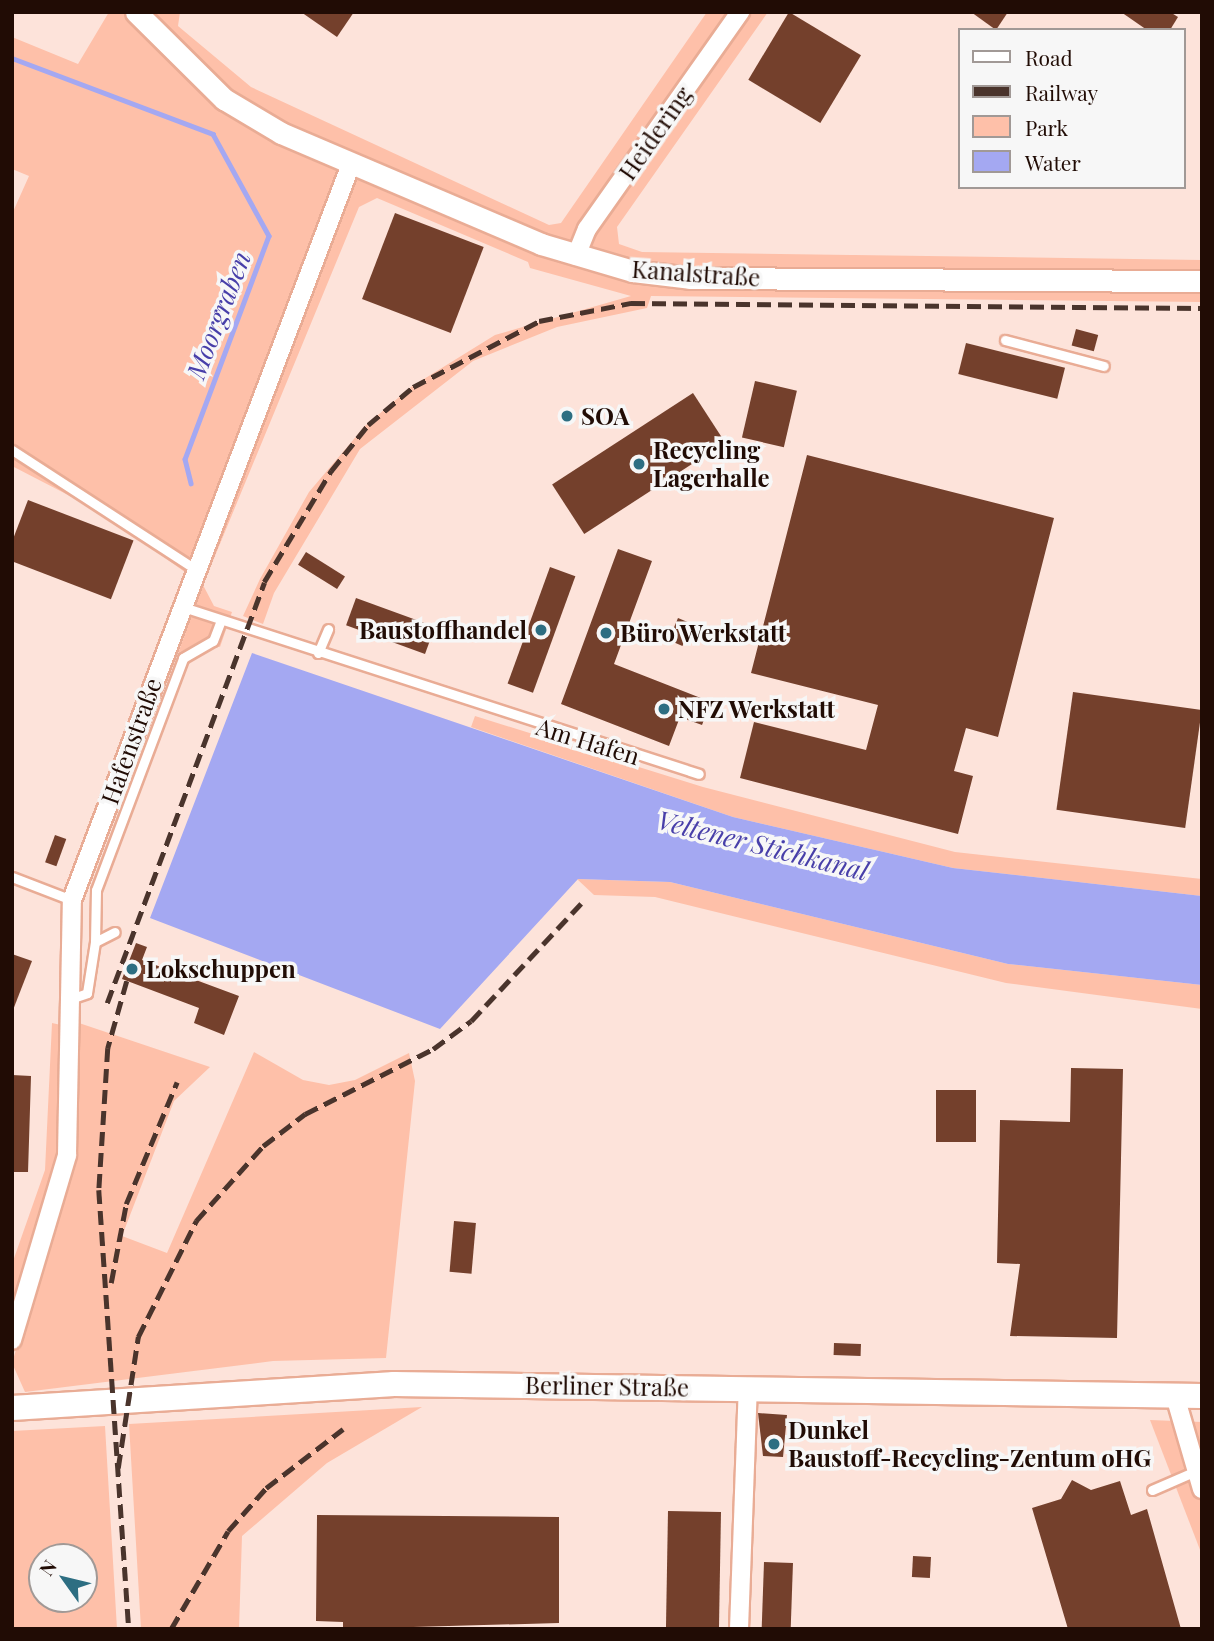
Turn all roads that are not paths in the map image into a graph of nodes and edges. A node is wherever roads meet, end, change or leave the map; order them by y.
1 (740, 12) edge
2 (141, 14) edge
3 (351, 164) junction
4 (576, 256) junction
5 (1202, 281) edge
6 (1005, 340) dead end
7 (1104, 366) dead end
8 (12, 450) edge
9 (195, 569) junction
10 (181, 607) junction
11 (224, 621) junction
12 (328, 629) dead end
13 (318, 653) junction
14 (699, 774) dead end
15 (12, 877) edge
16 (72, 900) junction
17 (115, 932) dead end
18 (95, 942) junction
19 (69, 1000) junction
20 (12, 1340) edge
21 (748, 1387) junction
22 (1175, 1396) junction
23 (1202, 1396) edge
24 (12, 1408) edge
25 (1196, 1471) junction
26 (1202, 1489) edge
27 (1152, 1490) dead end
28 (739, 1629) edge

1 - 4 street, Heidering
2 - 3 street, Kanalstraße
3 - 4 street, Kanalstraße
3 - 9 street, Hafenstraße
4 - 5 street, Kanalstraße
6 - 7 lane
8 - 9 lane
9 - 10 street, Hafenstraße
10 - 11 lane
10 - 16 street, Hafenstraße
11 - 13 lane, Am Hafen
11 - 18 lane
12 - 13 lane
13 - 14 lane, Am Hafen
15 - 16 lane
16 - 19 street, Hafenstraße
17 - 18 lane
18 - 19 lane
19 - 20 street, Hafenstraße
21 - 22 main road, Berliner Straße
21 - 24 main road, Berliner Straße
21 - 28 street
22 - 23 main road, Berliner Straße
22 - 25 street
25 - 26 street
25 - 27 lane

